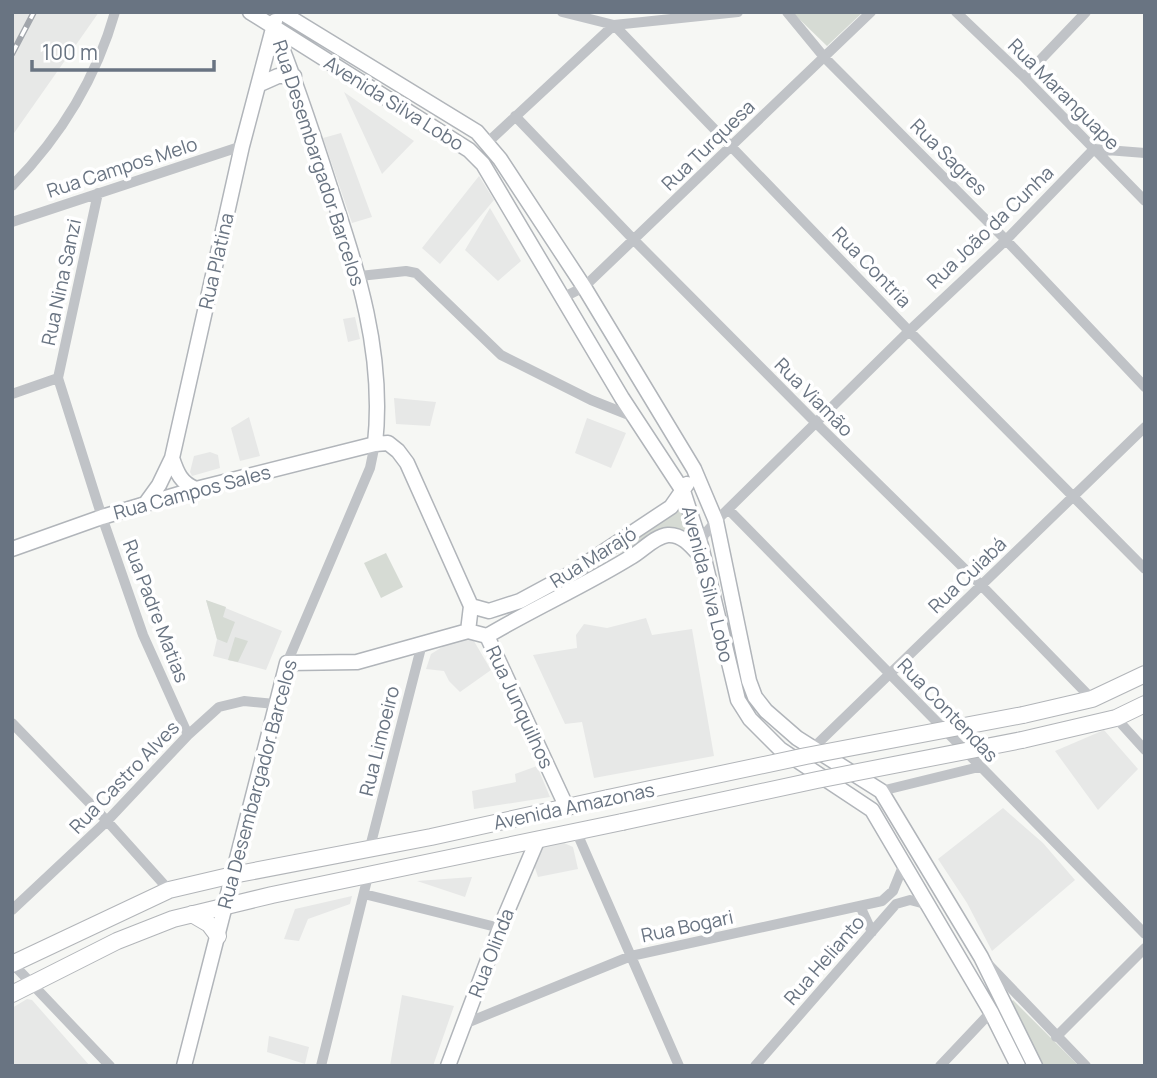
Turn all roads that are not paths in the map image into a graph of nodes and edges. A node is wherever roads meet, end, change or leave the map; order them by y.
1 (115, 12) edge
2 (250, 12) edge
3 (562, 12) edge
4 (738, 12) edge
5 (787, 12) edge
6 (871, 12) edge
7 (956, 12) edge
8 (1086, 12) edge
9 (277, 17) edge
10 (614, 25) junction
11 (311, 52) junction
12 (824, 57) junction
13 (294, 76) junction
14 (1024, 77) junction
15 (260, 84) junction
16 (515, 116) junction
17 (488, 143) junction
18 (242, 146) junction
19 (732, 146) junction
20 (1094, 149) junction
21 (1145, 153) edge
22 (12, 186) edge
23 (98, 193) junction
24 (1145, 201) edge
25 (12, 222) edge
26 (634, 240) junction
27 (1006, 240) junction
28 (360, 276) junction
29 (584, 287) junction
30 (564, 297) junction
31 (909, 331) junction
32 (58, 378) junction
33 (1145, 387) edge
34 (12, 394) edge
35 (622, 398) junction
36 (612, 409) junction
37 (636, 418) junction
38 (816, 423) junction
39 (1145, 427) edge
40 (375, 444) junction
41 (172, 458) junction
42 (694, 469) junction
43 (196, 489) junction
44 (683, 491) junction
45 (1073, 496) junction
46 (145, 503) junction
47 (728, 509) junction
48 (102, 517) junction
49 (716, 521) junction
50 (12, 549) edge
51 (703, 554) junction
52 (632, 557) junction
53 (1145, 569) edge
54 (570, 574) junction
55 (981, 585) junction
56 (471, 606) junction
57 (468, 631) junction
58 (487, 636) junction
59 (422, 644) junction
60 (287, 663) junction
61 (1145, 674) edge
62 (890, 675) junction
63 (1092, 699) junction
64 (275, 704) junction
65 (1145, 704) edge
66 (1116, 718) junction
67 (12, 723) edge
68 (188, 735) junction
69 (813, 748) junction
70 (1145, 750) edge
71 (979, 768) junction
72 (881, 791) junction
73 (566, 808) junction
74 (107, 821) junction
75 (577, 832) junction
76 (537, 841) junction
77 (370, 847) junction
78 (904, 864) junction
79 (233, 875) junction
80 (368, 876) junction
81 (169, 890) junction
82 (364, 894) junction
83 (225, 905) junction
84 (929, 905) junction
85 (860, 906) junction
86 (12, 910) edge
87 (192, 914) junction
88 (500, 928) junction
89 (872, 932) junction
90 (1145, 934) edge
91 (218, 936) junction
92 (1145, 948) edge
93 (631, 956) junction
94 (981, 957) junction
95 (12, 963) edge
96 (31, 984) junction
97 (12, 994) edge
98 (1009, 1009) junction
99 (991, 1012) junction
100 (464, 1024) junction
101 (1056, 1037) junction
102 (110, 1066) edge
103 (184, 1066) edge
104 (321, 1066) edge
105 (448, 1066) edge
106 (679, 1066) edge
107 (755, 1066) edge
108 (940, 1066) edge
109 (1018, 1066) edge
110 (1035, 1066) edge
111 (1086, 1066) edge

1 - 22 street
2 - 9 street, Avenida Silva Lobo
3 - 10 street
4 - 10 street
5 - 12 street, Rua Sagres
6 - 12 street, Rua Turquesa
7 - 14 street, Rua Maranguape
8 - 14 street
9 - 11 street, Avenida Silva Lobo
9 - 13 street, Rua Desembargador Barcelos
9 - 15 street, Rua Platina
9 - 17 street, Avenida Silva Lobo
10 - 16 street
10 - 19 street, Rua Contria
11 - 13 street
11 - 30 street, Avenida Silva Lobo
12 - 19 street, Rua Turquesa
12 - 27 street, Rua Sagres
13 - 15 street
13 - 28 street, Rua Desembargador Barcelos
14 - 20 street, Rua Maranguape
15 - 18 street, Rua Platina
16 - 17 street
16 - 26 street, Rua Viamão
17 - 29 street, Avenida Silva Lobo
18 - 23 street, Rua Campos Melo
18 - 41 street, Rua Platina
19 - 26 street, Rua Turquesa
19 - 31 street, Rua Contria
20 - 21 street
20 - 24 street, Rua Maranguape
20 - 27 street, Rua João da Cunha
23 - 25 street, Rua Campos Melo
23 - 32 street, Rua Nina Sanzi
26 - 29 street, Rua Turquesa
26 - 38 street, Rua Viamão
27 - 31 street, Rua João da Cunha
27 - 33 street, Rua Sagres
28 - 36 street
28 - 40 street, Rua Desembargador Barcelos
29 - 30 street, Rua Turquesa
29 - 42 street, Avenida Silva Lobo
30 - 35 street, Avenida Silva Lobo
31 - 38 street, Rua João da Cunha
31 - 45 street, Rua Contria
32 - 34 street
32 - 48 street, Rua Padre Matias
35 - 36 street
35 - 37 street, Avenida Silva Lobo
36 - 37 street
37 - 44 street, Avenida Silva Lobo
38 - 47 street, Rua João da Cunha
38 - 55 street, Rua Viamão
39 - 45 street, Rua Cuiabá
40 - 43 street, Rua Campos Sales
40 - 56 street
40 - 60 street, Rua Desembargador Barcelos
41 - 43 street
41 - 46 street, Rua Platina
42 - 44 street, Rua Marajó
42 - 49 street, Avenida Silva Lobo
43 - 46 street, Rua Campos Sales
44 - 51 street, Avenida Silva Lobo
44 - 54 street, Rua Marajó
45 - 53 street, Rua Contria
45 - 55 street, Rua Cuiabá
46 - 48 street, Rua Campos Sales
47 - 49 street, Rua João da Cunha
47 - 62 street, Rua Contendas
48 - 50 street, Rua Campos Sales
48 - 68 street, Rua Padre Matias
49 - 51 street, Rua João da Cunha
49 - 69 street, Avenida Silva Lobo
51 - 52 street, Rua Marajó
51 - 78 street, Avenida Silva Lobo
52 - 54 street
52 - 58 street, Rua Marajó
54 - 56 street, Rua Marajó
55 - 62 street, Rua Cuiabá
55 - 63 street, Rua Viamão
56 - 57 street, Rua Junquilhos
57 - 58 street, Rua Junquilhos
57 - 59 street
58 - 73 street, Rua Junquilhos
59 - 60 street
59 - 77 street, Rua Limoeiro
60 - 64 street, Rua Desembargador Barcelos
61 - 63 main road, Avenida Amazonas
62 - 69 street, Rua Cuiabá
62 - 71 street, Rua Contendas
63 - 73 main road, Avenida Amazonas, bridge
64 - 68 street, Rua Castro Alves
64 - 79 street, Rua Desembargador Barcelos
65 - 66 main road, Avenida Amazonas
66 - 70 street
66 - 75 main road, Avenida Amazonas, bridge
67 - 74 street
68 - 74 street, Rua Castro Alves
69 - 72 street, Avenida Silva Lobo
71 - 72 street
71 - 90 street, Rua Contendas
72 - 94 street, Avenida Silva Lobo
73 - 77 main road, Avenida Amazonas
74 - 81 street
74 - 86 street, Rua Castro Alves
75 - 76 main road, Avenida Amazonas
75 - 93 street
76 - 80 main road, Avenida Amazonas
76 - 88 street, Rua Olinda
77 - 79 main road, Avenida Amazonas
78 - 84 street, Avenida Silva Lobo
78 - 85 street, Rua Bogari
79 - 81 main road, Avenida Amazonas
79 - 83 street, Rua Desembargador Barcelos
80 - 82 street
80 - 83 main road, Avenida Amazonas
81 - 95 main road, Avenida Amazonas
82 - 88 street
82 - 104 street
83 - 87 main road, Avenida Amazonas
83 - 91 street, Rua Desembargador Barcelos
84 - 89 street, Rua Helianto
84 - 99 street, Avenida Silva Lobo
85 - 89 street
85 - 93 street, Rua Bogari
87 - 91 main road
87 - 96 main road, Avenida Amazonas
88 - 100 street, Rua Olinda
89 - 107 street, Rua Helianto
91 - 103 street, Rua Desembargador Barcelos
92 - 101 street
93 - 100 street, Rua Bogari
93 - 106 street
94 - 98 street, Avenida Silva Lobo
94 - 101 street
95 - 96 street
96 - 97 main road, Avenida Amazonas
96 - 102 street
98 - 99 street
98 - 110 street, Avenida Silva Lobo
99 - 108 street
99 - 109 street, Avenida Silva Lobo
100 - 105 street, Rua Olinda
101 - 111 street

